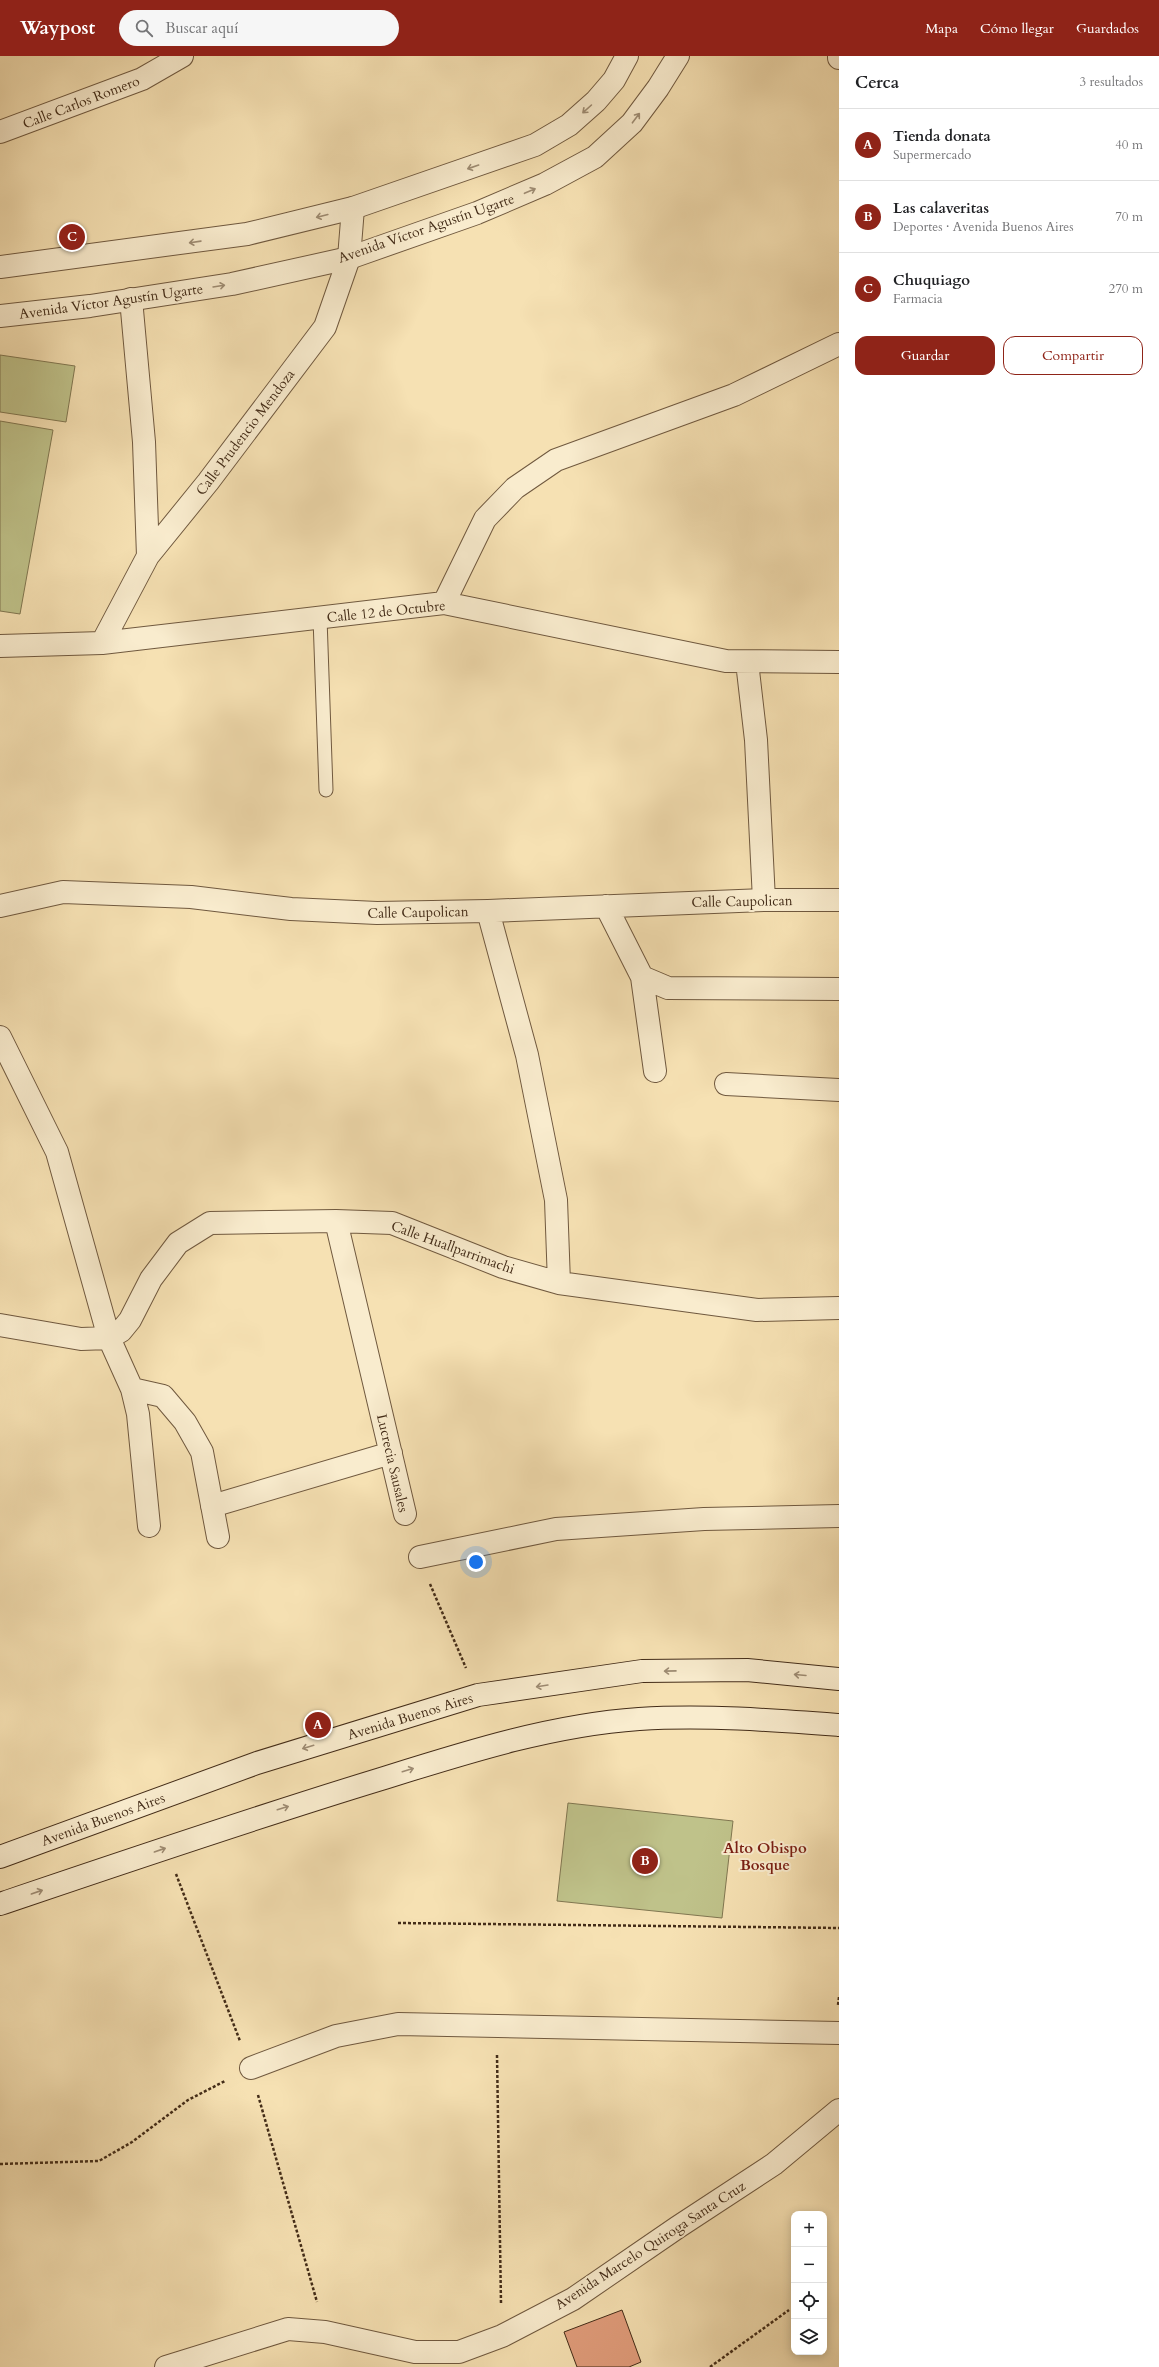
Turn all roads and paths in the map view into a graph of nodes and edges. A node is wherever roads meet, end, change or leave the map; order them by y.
1 (182, 56) edge
2 (627, 56) edge
3 (678, 56) edge
4 (0, 132) edge
5 (353, 208) junction
6 (349, 258) junction
7 (0, 267) edge
8 (131, 300) junction
9 (0, 316) edge
10 (839, 344) edge
11 (148, 556) junction
12 (444, 603) junction
13 (320, 618) junction
14 (102, 642) junction
15 (0, 646) edge
16 (747, 662) junction
17 (839, 662) edge
18 (326, 790) dead end
19 (764, 900) junction
20 (839, 900) edge
21 (0, 906) edge
22 (606, 906) junction
23 (488, 911) junction
24 (642, 977) junction
25 (839, 989) edge
26 (0, 1037) edge
27 (656, 1071) dead end
28 (726, 1084) dead end
29 (839, 1090) edge
30 (336, 1221) junction
31 (559, 1283) junction
32 (839, 1308) edge
33 (0, 1325) edge
34 (109, 1338) junction
35 (132, 1389) junction
36 (391, 1453) junction
37 (212, 1506) junction
38 (405, 1514) dead end
39 (839, 1516) edge
40 (149, 1526) dead end
41 (218, 1537) dead end
42 (420, 1557) joint
43 (839, 1678) edge
44 (478, 1695) junction
45 (839, 1725) edge
46 (166, 1848) junction
47 (0, 1858) edge
48 (0, 1904) edge
49 (398, 1923) dead end
50 (839, 1928) edge
51 (497, 2025) junction
52 (839, 2033) edge
53 (251, 2068) junction
54 (839, 2110) edge
55 (0, 2164) edge
56 (789, 2310) dead end
57 (325, 2332) junction
58 (502, 2336) junction
59 (166, 2367) edge
60 (710, 2367) edge

1 - 4 street, Calle Carlos Romero
2 -> 5 street
6 -> 3 street, Avenida Víctor Agustín Ugarte
5 - 6 street, Calle Prudencio Mendoza
5 -> 7 street
8 -> 6 street, Avenida Víctor Agustín Ugarte
6 - 11 street, Calle Prudencio Mendoza
8 - 9 street, Avenida Víctor Agustín Ugarte
8 - 11 street
10 - 12 street
11 - 14 street, Calle Prudencio Mendoza
12 - 13 street, Calle 12 de Octubre
12 - 16 street, Calle 12 de Octubre
13 - 14 street, Calle 12 de Octubre
13 - 18 lane
14 - 15 street, Calle 12 de Octubre
16 - 17 street, Calle 12 de Octubre
16 - 19 street
19 - 20 street, Calle Caupolican
19 - 22 street, Calle Caupolican
21 - 23 street, Calle Caupolican
22 - 23 street, Calle Caupolican
22 - 24 street
23 - 31 street
24 - 25 street
24 - 27 street
26 - 34 street
28 - 29 street
30 - 31 street, Calle Huallparrimachi
30 - 34 street, Calle Huallparrimachi
30 - 36 street, Lucrecia Sausales
31 - 32 street, Calle Huallparrimachi
33 - 34 street
34 - 35 street
35 - 37 street
35 - 40 street
36 - 37 street
36 - 38 street, Lucrecia Sausales
37 - 41 street
39 - 42 street
42 - 44 path
43 -> 44 street, Avenida Buenos Aires
44 -> 47 street, Avenida Buenos Aires
46 -> 45 street
48 -> 46 street
46 - 53 path
49 - 50 path
51 - 52 street
51 - 53 street
51 - 58 path
53 - 55 path
53 - 57 path
54 - 58 street, Avenida Marcelo Quiroga Santa Cruz
56 - 60 path
57 - 58 street, Avenida Marcelo Quiroga Santa Cruz
57 - 59 street, Avenida Marcelo Quiroga Santa Cruz

